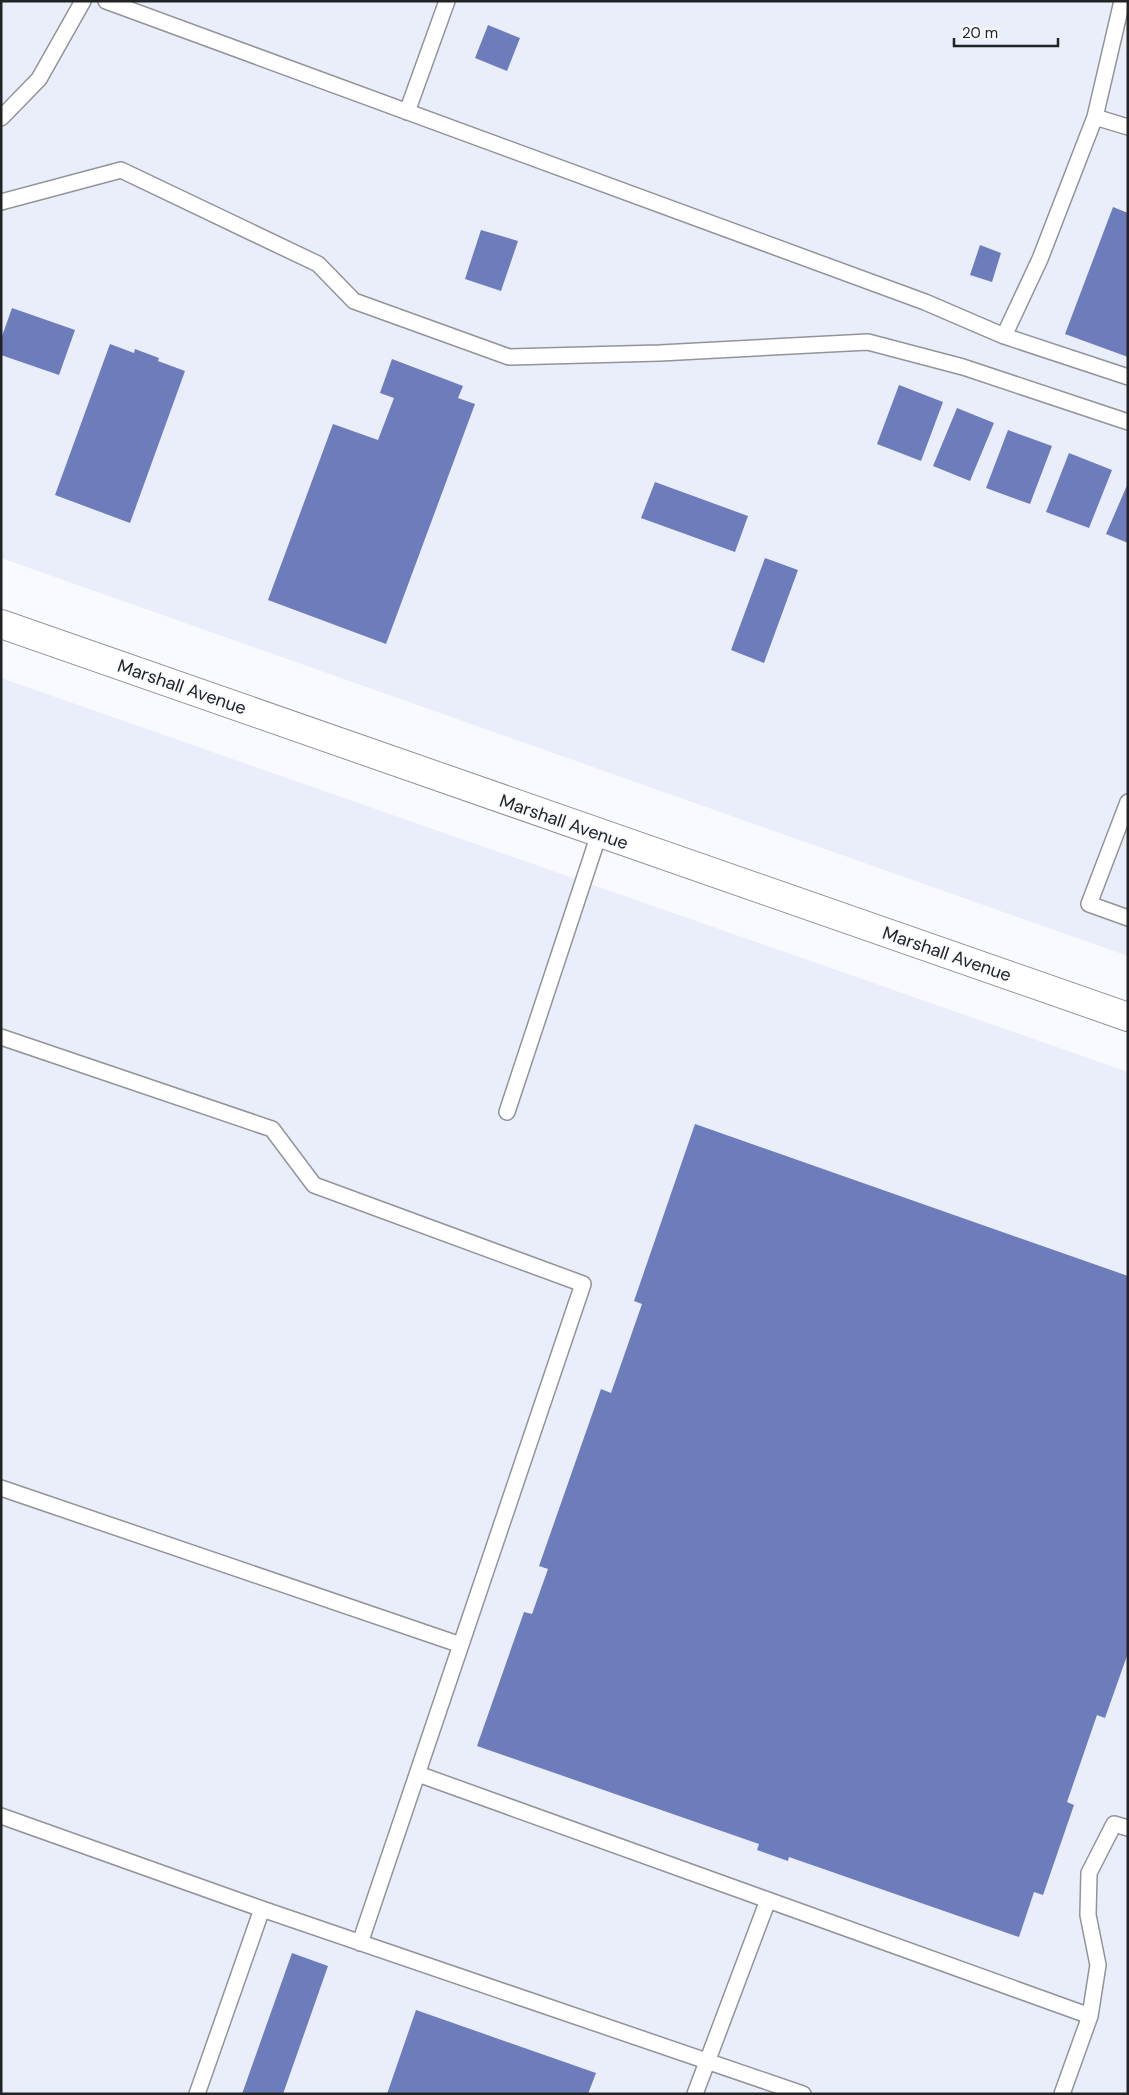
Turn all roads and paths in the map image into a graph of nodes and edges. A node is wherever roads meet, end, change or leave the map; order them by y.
1 (83, 1) edge
2 (106, 1) edge
3 (447, 1) edge
4 (1122, 1) edge
5 (407, 112) junction
6 (1095, 117) junction
7 (1, 118) edge
8 (1128, 127) edge
9 (1, 202) edge
10 (1004, 336) junction
11 (1128, 377) edge
12 (1128, 422) edge
13 (1, 624) edge
14 (1128, 802) edge
15 (599, 834) junction
16 (1128, 918) edge
17 (1128, 1017) edge
18 (1, 1037) edge
19 (507, 1112) dead end
20 (1, 1488) edge
21 (461, 1645) junction
22 (418, 1774) junction
23 (1, 1816) edge
24 (1128, 1828) edge
25 (768, 1900) junction
26 (262, 1909) junction
27 (360, 1943) junction
28 (1090, 2016) junction
29 (707, 2062) junction
30 (197, 2094) edge
31 (695, 2094) edge
32 (803, 2094) edge
33 (1062, 2094) edge

1 - 7 lane
2 - 5 lane
3 - 5 lane
4 - 6 lane
5 - 10 lane
6 - 8 lane
6 - 10 lane
9 - 12 lane
10 - 11 lane
13 - 15 street, Marshall Avenue
14 - 16 lane
15 - 17 street, Marshall Avenue
15 - 19 lane
18 - 21 lane
20 - 21 lane
21 - 22 lane
22 - 25 lane
22 - 27 lane
23 - 26 lane
24 - 28 lane
25 - 28 lane
25 - 29 lane
26 - 27 lane
26 - 30 lane
27 - 29 lane
28 - 33 lane
29 - 31 lane
29 - 32 lane

